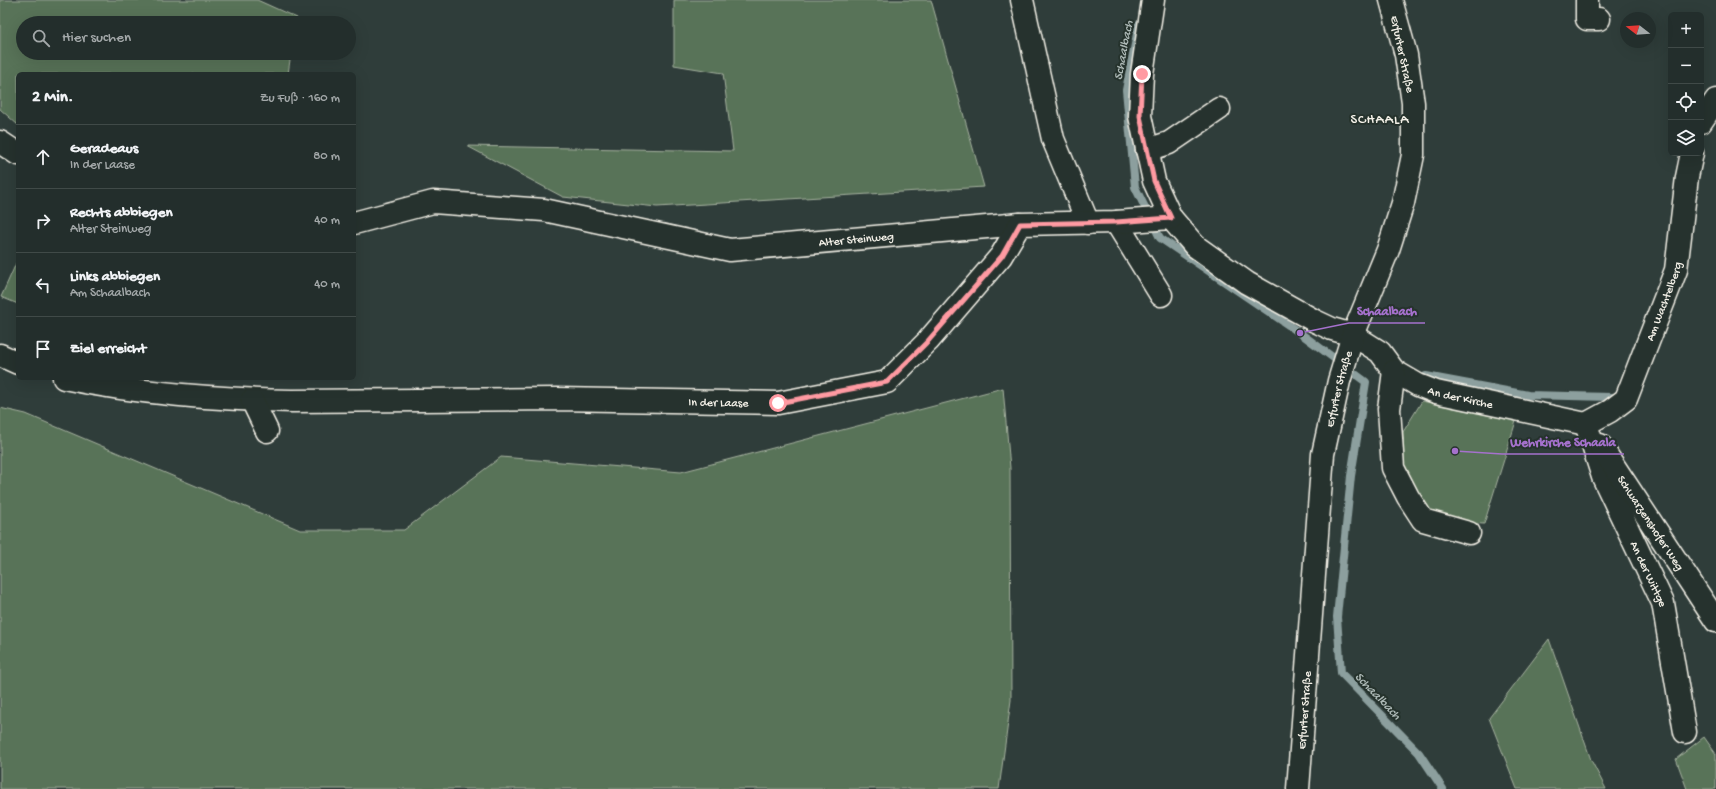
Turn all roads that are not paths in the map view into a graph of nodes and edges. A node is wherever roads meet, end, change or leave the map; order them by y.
1 (1022, 0) edge
2 (1153, 0) edge
3 (1391, 0) edge
4 (1587, 0) edge
5 (1599, 19) dead end
6 (1716, 100) edge
7 (1220, 109) dead end
8 (1702, 120) edge
9 (0, 142) edge
10 (1147, 150) junction
11 (16, 153) edge
12 (1691, 156) edge
13 (1165, 218) junction
14 (356, 222) edge
15 (1121, 222) junction
16 (1088, 223) junction
17 (1020, 224) junction
18 (1161, 295) dead end
19 (1353, 335) junction
20 (0, 355) edge
21 (16, 363) edge
22 (1394, 371) junction
23 (75, 380) edge
24 (252, 400) junction
25 (1586, 424) junction
26 (267, 431) dead end
27 (1469, 532) dead end
28 (1716, 621) edge
29 (1685, 732) dead end
30 (1298, 789) edge

1 - 16 street
2 - 10 street, An der Kirche
3 - 19 street, Erfurter Straße
4 - 5 street
6 - 8 street
7 - 10 street
9 - 11 street
10 - 13 street, An der Kirche
12 - 25 street, Am Wachtelberg
13 - 15 street, Alter Steinweg
13 - 19 street, An der Kirche
14 - 17 street, Alter Steinweg
15 - 16 street, Alter Steinweg
15 - 18 street
16 - 17 street, Alter Steinweg
17 - 24 street, In der Laase
19 - 22 street, An der Kirche
19 - 30 street, Erfurter Straße
20 - 21 street
22 - 25 street, An der Kirche
22 - 27 street
23 - 24 street, In der Laase
24 - 26 street
25 - 28 street, Schwarzenshofer Weg
25 - 29 street, An der Wittge

